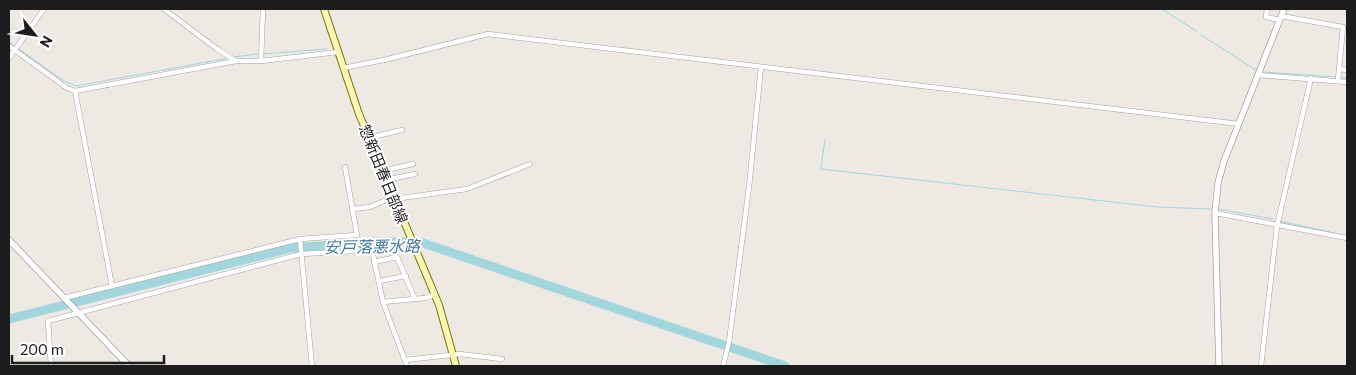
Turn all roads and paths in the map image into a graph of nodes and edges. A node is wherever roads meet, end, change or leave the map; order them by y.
1 (44, 9) edge
2 (164, 9) edge
3 (263, 9) edge
4 (324, 9) edge
5 (1267, 9) edge
6 (1284, 9) edge
7 (1280, 18) junction
8 (9, 46) edge
9 (14, 50) junction
10 (338, 52) junction
11 (9, 58) edge
12 (236, 61) junction
13 (261, 62) junction
14 (762, 67) junction
15 (343, 68) junction
16 (1339, 69) junction
17 (1347, 70) edge
18 (1258, 75) junction
19 (1311, 78) junction
20 (1338, 80) junction
21 (1347, 82) edge
22 (75, 91) junction
23 (1239, 124) junction
24 (402, 130) dead end
25 (368, 138) junction
26 (413, 164) dead end
27 (530, 164) dead end
28 (345, 167) dead end
29 (382, 171) junction
30 (415, 174) dead end
31 (386, 180) junction
32 (393, 198) junction
33 (352, 209) junction
34 (1215, 214) junction
35 (1277, 226) junction
36 (1347, 238) edge
37 (300, 239) junction
38 (9, 240) edge
39 (301, 254) junction
40 (374, 262) junction
41 (406, 276) junction
42 (379, 281) junction
43 (112, 286) junction
44 (434, 295) junction
45 (65, 299) junction
46 (415, 299) junction
47 (383, 302) junction
48 (76, 311) junction
49 (454, 355) junction
50 (405, 360) junction
51 (502, 360) dead end
52 (51, 366) edge
53 (128, 366) edge
54 (312, 366) edge
55 (407, 366) edge
56 (456, 366) edge
57 (723, 366) edge
58 (1219, 366) edge
59 (1261, 366) edge

1 - 9 street
2 - 12 street
3 - 13 street
4 - 10 main road, 惣新田春日部線
5 - 7 street
6 - 7 street
7 - 16 street
7 - 18 street
8 - 9 street
9 - 11 street
9 - 22 street
10 - 13 street
10 - 15 main road, 惣新田春日部線
12 - 13 street
12 - 22 street
14 - 15 street
14 - 23 street
14 - 57 street
15 - 25 main road, 惣新田春日部線
16 - 17 street
16 - 20 street
18 - 19 street
18 - 23 street
19 - 20 street
19 - 35 street
20 - 21 street
22 - 43 street
23 - 34 street
24 - 25 street
25 - 29 main road, 惣新田春日部線
26 - 29 street
27 - 32 street
28 - 33 street
29 - 31 main road, 惣新田春日部線
30 - 31 street
31 - 32 main road, 惣新田春日部線
32 - 33 street
32 - 44 main road, 惣新田春日部線
33 - 37 street
34 - 35 street
34 - 58 street
35 - 36 street
35 - 59 street
37 - 39 street
37 - 43 street
38 - 45 street
39 - 40 street
39 - 48 street
39 - 54 street
40 - 41 street
40 - 42 street
41 - 42 street
41 - 46 street
42 - 47 street
43 - 45 street
44 - 46 street
44 - 49 main road, 惣新田春日部線
45 - 48 street
46 - 47 street
47 - 50 street
48 - 52 street
48 - 53 street
49 - 50 street
49 - 51 street
49 - 56 main road, 惣新田春日部線
50 - 55 street

